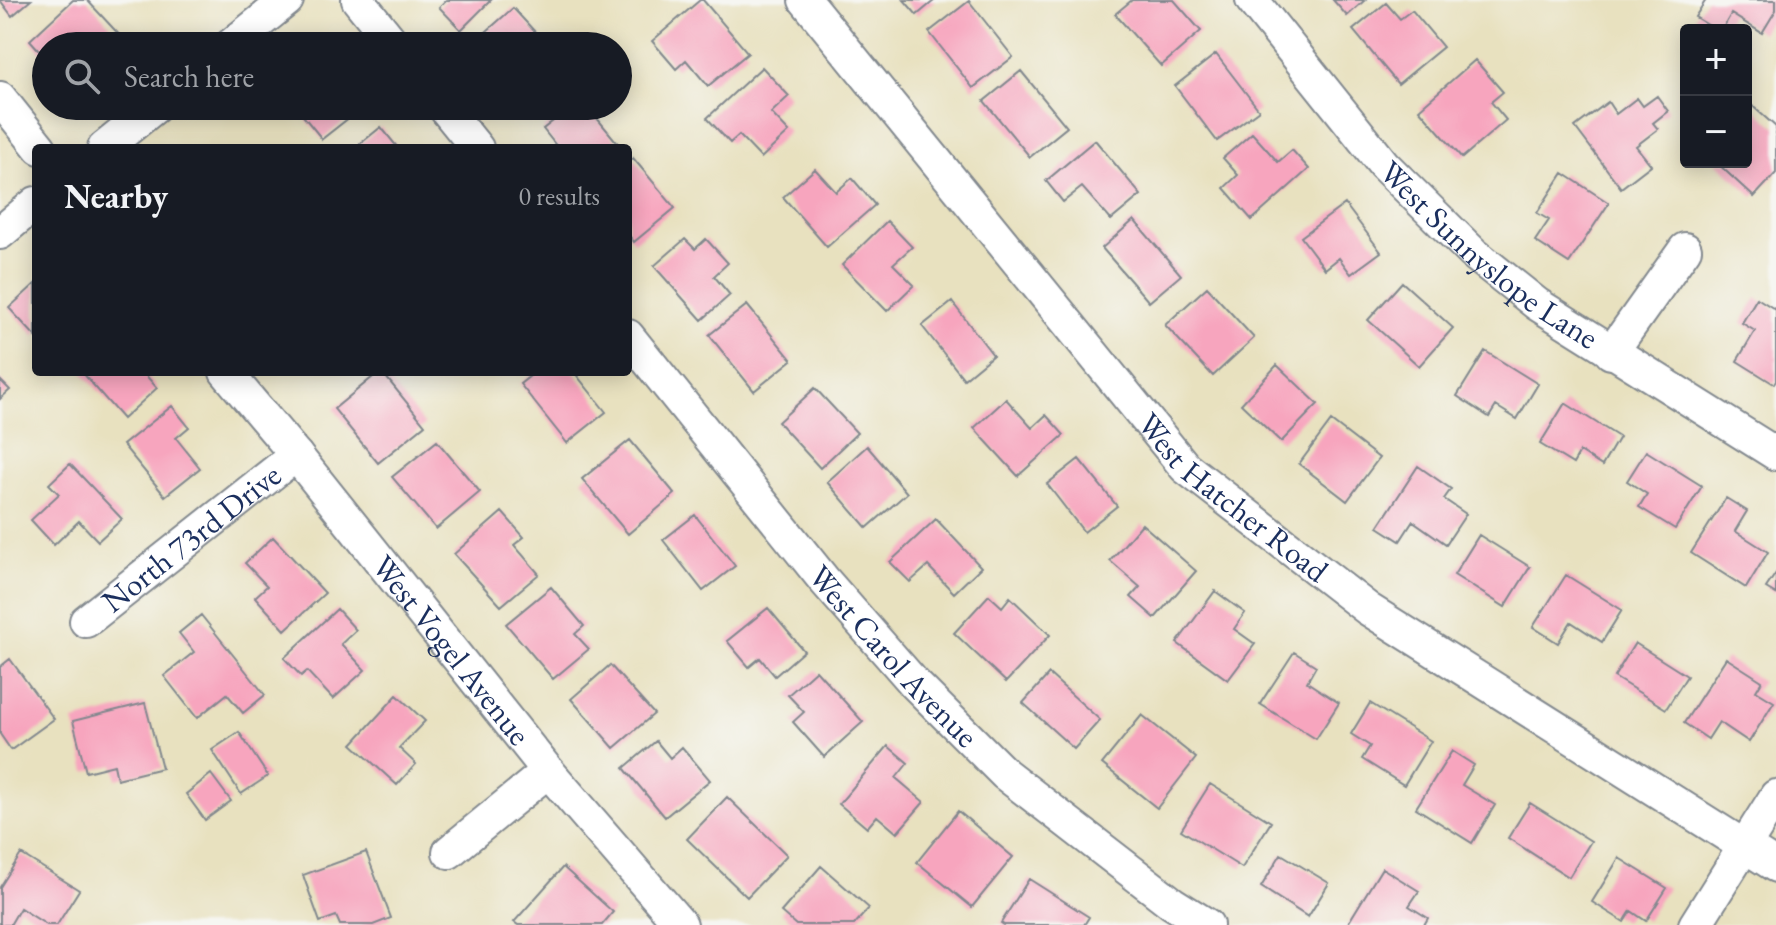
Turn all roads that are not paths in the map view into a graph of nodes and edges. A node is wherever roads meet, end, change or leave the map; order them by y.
1 (287, 0) edge
2 (358, 0) edge
3 (805, 0) edge
4 (1252, 0) edge
5 (247, 32) edge
6 (384, 32) edge
7 (0, 98) edge
8 (139, 120) edge
9 (454, 120) edge
10 (37, 144) edge
11 (109, 144) edge
12 (474, 144) edge
13 (32, 206) edge
14 (0, 233) edge
15 (1685, 249) dead end
16 (632, 341) edge
17 (1611, 353) junction
18 (229, 376) edge
19 (1776, 454) edge
20 (296, 455) junction
21 (86, 621) dead end
22 (548, 771) junction
23 (1776, 796) edge
24 (1744, 846) junction
25 (449, 852) dead end
26 (1776, 866) edge
27 (681, 925) edge
28 (1207, 925) edge
29 (1695, 925) edge

1 - 5 street
2 - 6 street
3 - 24 street, West Hatcher Road
4 - 17 street, West Sunnyslope Lane
7 - 10 street
8 - 11 street
9 - 12 street
13 - 14 street
15 - 17 street
16 - 28 street, West Carol Avenue
17 - 19 street, West Sunnyslope Lane
18 - 20 street, West Vogel Avenue
20 - 21 street, North 73rd Drive
20 - 22 street, West Vogel Avenue
22 - 25 street
22 - 27 street, West Vogel Avenue
23 - 24 street
24 - 26 street, West Hatcher Road
24 - 29 street

